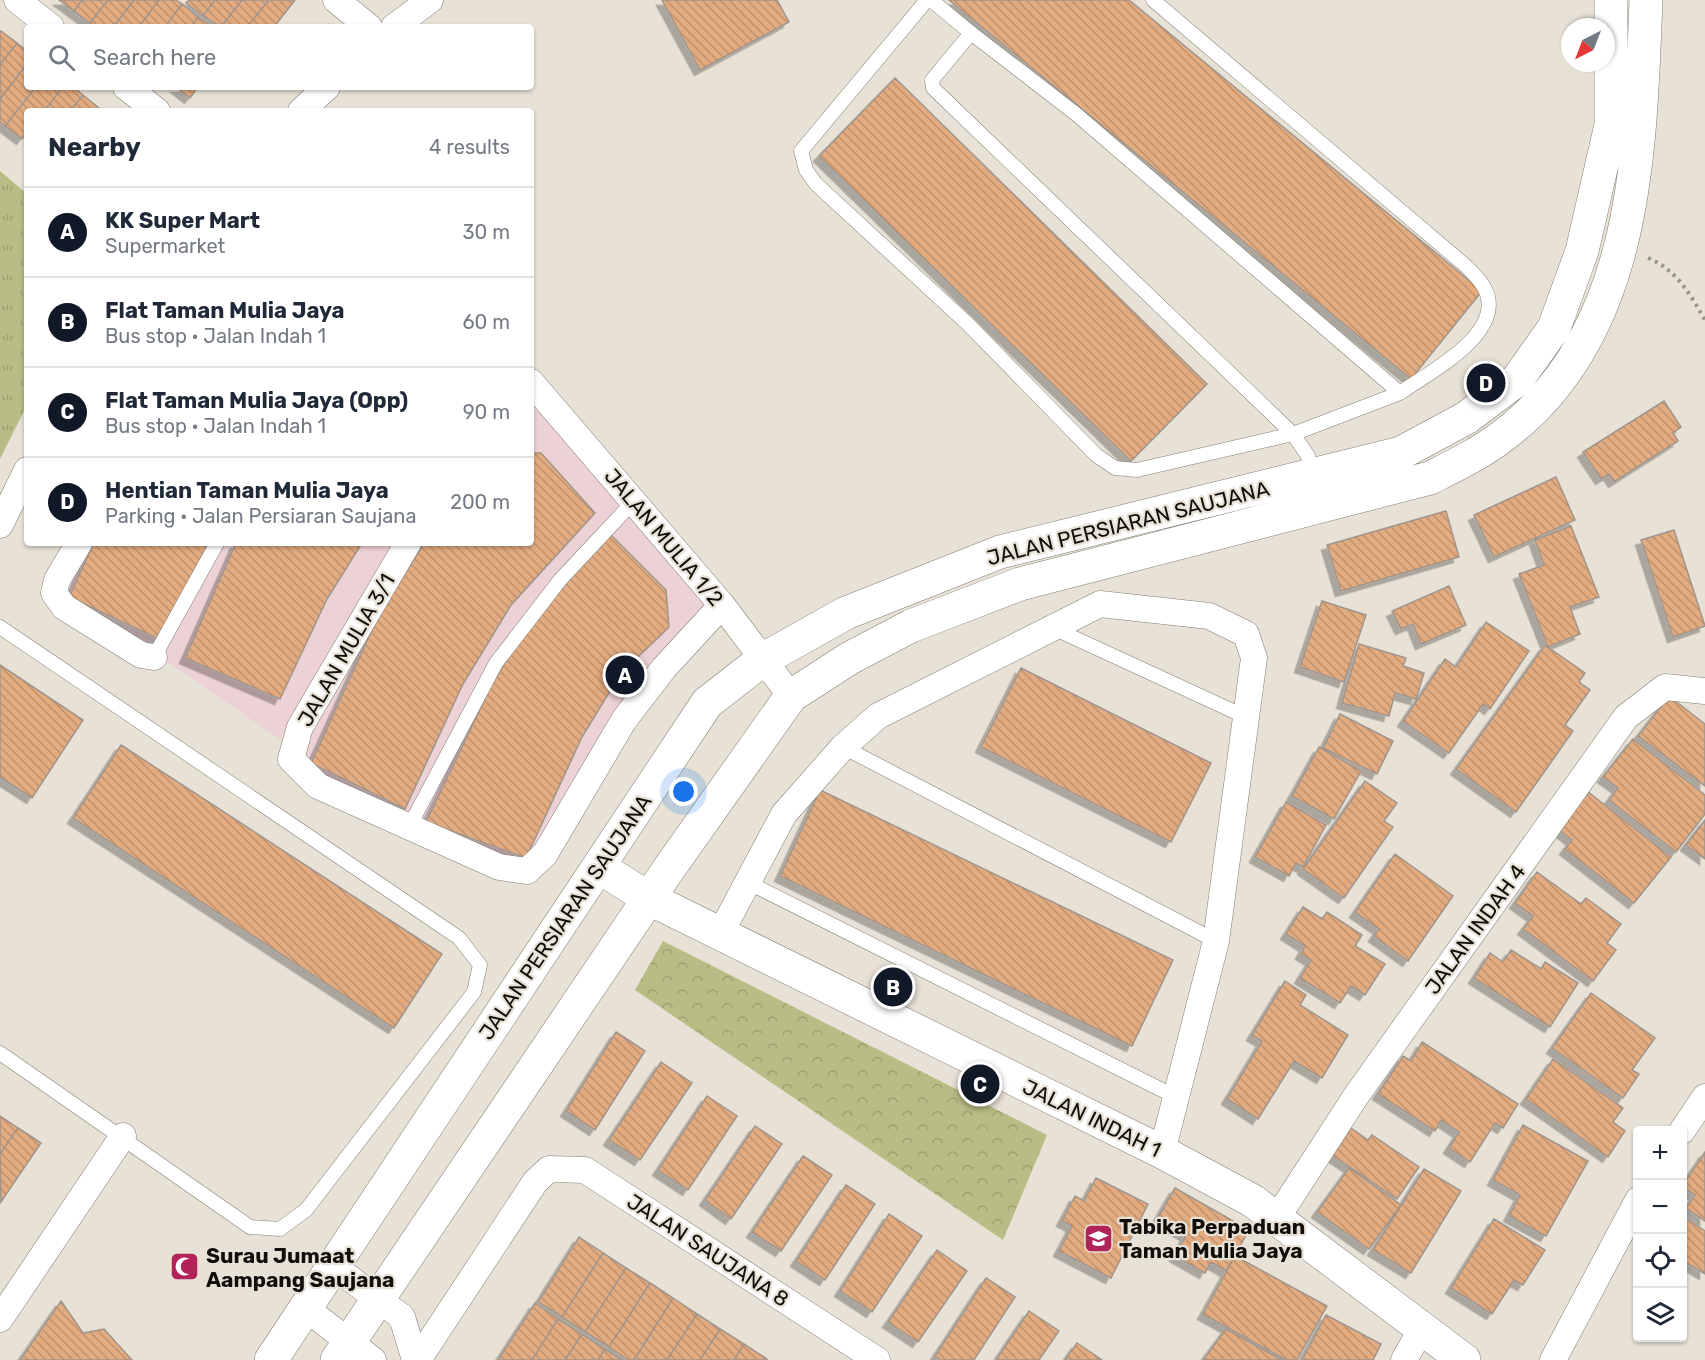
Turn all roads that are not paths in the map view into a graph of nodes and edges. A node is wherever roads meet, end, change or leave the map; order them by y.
1 (17, 0) edge
2 (336, 0) edge
3 (430, 0) edge
4 (929, 0) edge
5 (1153, 0) edge
6 (1611, 0) edge
7 (1646, 0) edge
8 (47, 24) edge
9 (365, 24) edge
10 (398, 24) edge
11 (971, 33) junction
12 (130, 90) edge
13 (324, 90) edge
14 (153, 108) edge
15 (304, 108) edge
16 (534, 392) edge
17 (1400, 393) junction
18 (1293, 434) junction
19 (24, 476) edge
20 (1320, 494) junction
21 (634, 501) junction
22 (0, 525) edge
23 (77, 546) edge
24 (215, 546) edge
25 (406, 546) edge
26 (722, 605) junction
27 (0, 627) edge
28 (1053, 628) junction
29 (154, 657) joint
30 (762, 660) junction
31 (1705, 691) edge
32 (791, 696) junction
33 (1246, 717) junction
34 (843, 747) junction
35 (409, 827) junction
36 (599, 867) junction
37 (747, 882) junction
38 (648, 898) junction
39 (720, 934) junction
40 (1216, 941) junction
41 (0, 1053) edge
42 (1176, 1097) junction
43 (1705, 1097) edge
44 (1686, 1126) edge
45 (123, 1136) junction
46 (1162, 1152) junction
47 (1633, 1209) edge
48 (1277, 1218) junction
49 (333, 1266) junction
50 (304, 1307) junction
51 (391, 1308) junction
52 (0, 1319) edge
53 (1422, 1328) junction
54 (353, 1354) edge
55 (271, 1360) edge
56 (416, 1360) edge
57 (876, 1360) edge
58 (1404, 1360) edge
59 (1464, 1360) edge
60 (1553, 1360) edge

1 - 8 street
2 - 9 street
3 - 10 street
4 - 11 lane
4 - 18 lane
5 - 17 lane
6 - 20 street, JALAN PERSIARAN SAUJANA
7 - 20 street
11 - 17 lane
11 - 18 lane
12 - 14 street
13 - 15 street
16 - 21 street, JALAN MULIA 1/2
17 - 18 lane
18 - 20 lane
19 - 22 street
20 - 30 street, JALAN PERSIARAN SAUJANA
20 - 32 street, JALAN PERSIARAN SAUJANA
21 - 26 street, JALAN MULIA 1/2
21 - 35 lane
23 - 29 street
24 - 29 lane
25 - 35 street, JALAN MULIA 3/1
26 - 30 street, JALAN MULIA 1/2
26 - 35 street
27 - 45 lane
28 - 33 lane
28 - 33 street
28 - 34 street
30 - 32 street, JALAN MULIA 1/2
30 - 36 street, JALAN PERSIARAN SAUJANA
31 - 48 street, JALAN INDAH 4
32 - 38 street, JALAN PERSIARAN SAUJANA
33 - 40 street
34 - 37 street
34 - 40 lane
36 - 38 street, JALAN INDAH 1
36 - 49 street, JALAN PERSIARAN SAUJANA
37 - 39 street
37 - 42 lane
38 - 39 street, JALAN INDAH 1
38 - 51 street, JALAN PERSIARAN SAUJANA
39 - 46 street, JALAN INDAH 1
40 - 42 street
41 - 45 lane
42 - 46 street
43 - 44 street
45 - 52 street
46 - 48 street, JALAN INDAH 1
47 - 60 street
48 - 53 street, JALAN INDAH 1
49 - 50 street, JALAN PERSIARAN SAUJANA
49 - 51 street
50 - 54 street
50 - 55 street, JALAN PERSIARAN SAUJANA
51 - 54 street, JALAN PERSIARAN SAUJANA
51 - 56 street
53 - 58 street
53 - 59 street, JALAN INDAH 1
56 - 57 street, JALAN SAUJANA 8

